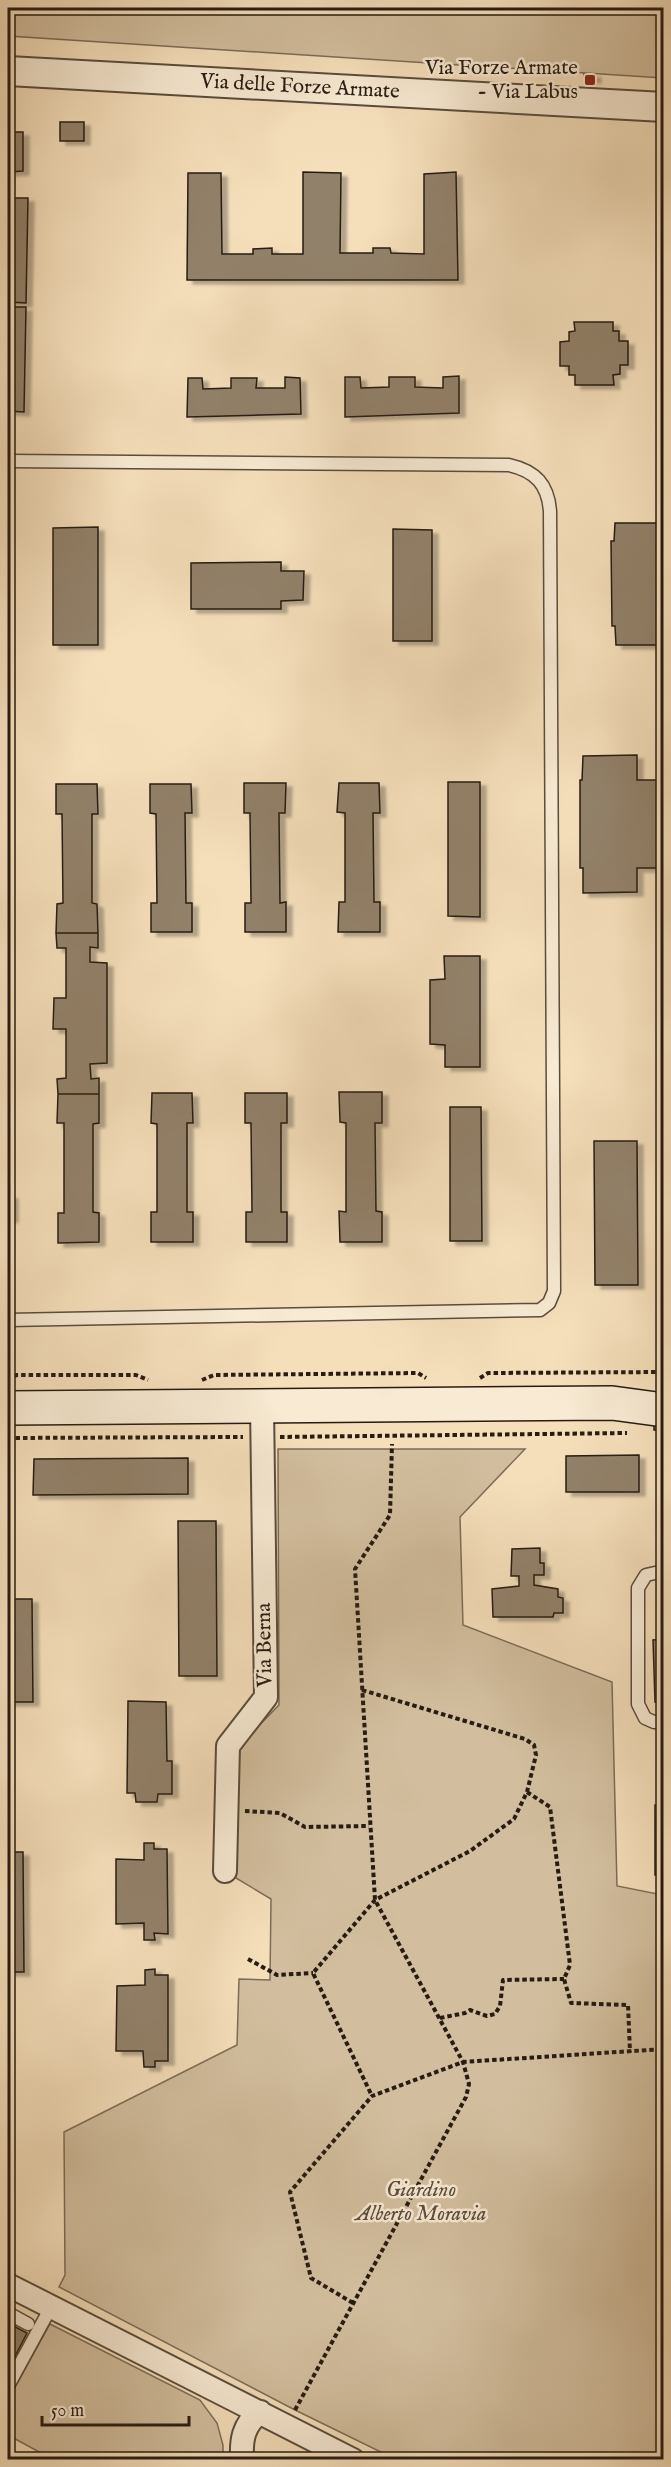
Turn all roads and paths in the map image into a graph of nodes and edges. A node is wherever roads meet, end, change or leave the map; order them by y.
1 (8, 71) edge
2 (663, 107) edge
3 (8, 460) edge
4 (8, 1320) edge
5 (663, 1372) edge
6 (197, 1382) dead end
7 (432, 1382) dead end
8 (473, 1382) dead end
9 (157, 1383) dead end
10 (663, 1395) edge
11 (612, 1403) junction
12 (10, 1410) edge
13 (663, 1410) edge
14 (258, 1422) junction
15 (628, 1433) dead end
16 (276, 1437) dead end
17 (392, 1444) dead end
18 (663, 1571) edge
19 (362, 1690) junction
20 (663, 1722) edge
21 (527, 1792) junction
22 (225, 1810) junction
23 (369, 1826) junction
24 (225, 1871) dead end
25 (375, 1900) junction
26 (248, 1959) dead end
27 (313, 1973) junction
28 (564, 1979) junction
29 (440, 2018) junction
30 (663, 2049) edge
31 (630, 2052) junction
32 (463, 2062) junction
33 (372, 2096) junction
34 (8, 2285) edge
35 (353, 2303) junction
36 (51, 2307) junction
37 (8, 2313) edge
38 (28, 2324) dead end
39 (8, 2386) edge
40 (260, 2412) junction
41 (294, 2414) dead end
42 (242, 2460) edge
43 (353, 2460) edge

1 - 2 street, Via delle Forze Armate
3 - 4 lane
5 - 8 path
6 - 7 path
9 - 12 path
10 - 11 main road
11 - 13 main road
11 - 14 main road
12 - 14 main road
12 - 14 path
14 - 22 street, Via Berna
15 - 16 path
17 - 19 path
18 - 20 lane
19 - 21 path
19 - 23 path
21 - 25 path
21 - 28 path
22 - 23 path
22 - 24 street, Via Berna
23 - 25 path
25 - 27 path
25 - 29 path
26 - 27 path
27 - 33 path
28 - 29 path
28 - 31 path
29 - 32 path
30 - 31 path
31 - 32 path
32 - 33 path
32 - 35 path
33 - 35 path
34 - 36 street
35 - 41 path
36 - 39 lane
36 - 40 street
37 - 38 lane
40 - 42 street
40 - 43 street

